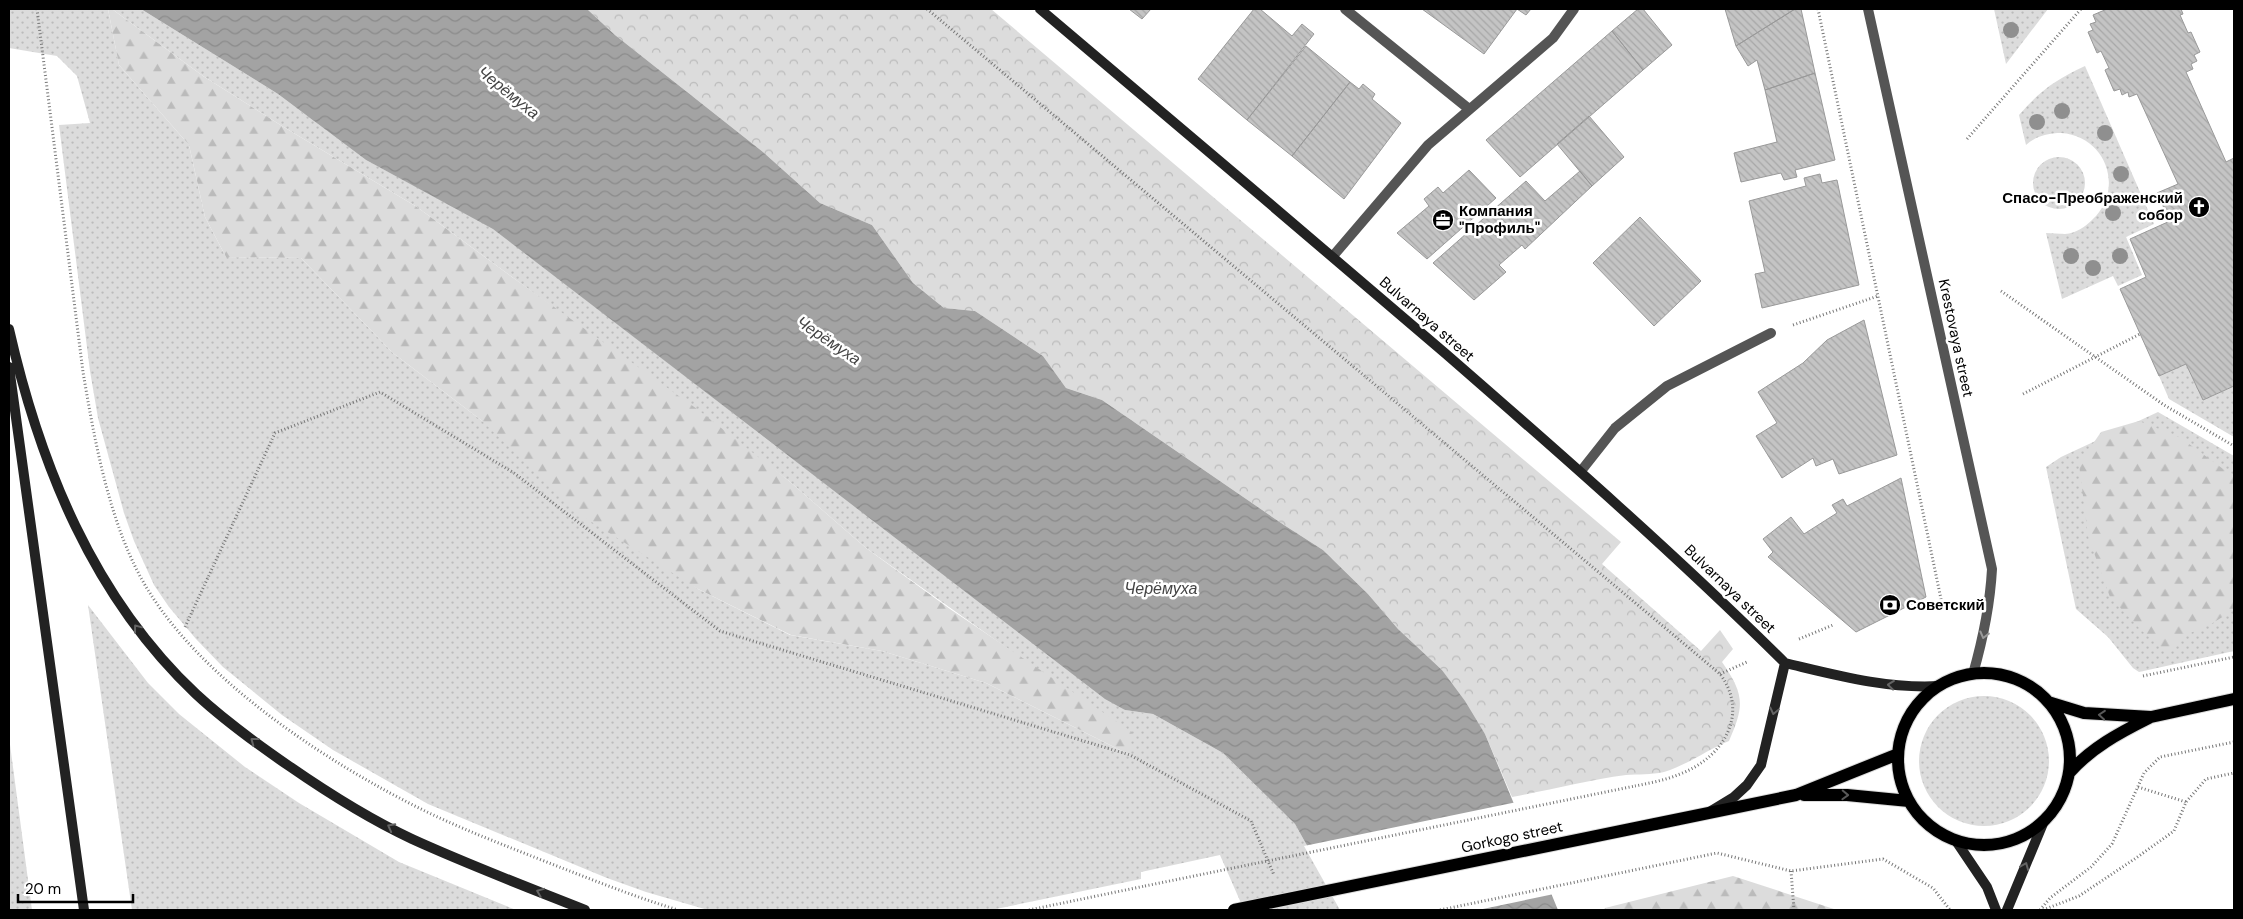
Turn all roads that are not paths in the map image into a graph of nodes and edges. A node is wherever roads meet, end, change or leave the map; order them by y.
1 (1040, 9) edge
2 (1345, 9) edge
3 (1574, 9) edge
4 (1868, 9) edge
5 (1469, 109) junction
6 (1333, 256) junction
7 (9, 329) edge
8 (1771, 333) road end
9 (9, 367) edge
10 (1581, 471) junction
11 (1785, 663) junction
12 (1973, 674) junction
13 (1939, 686) junction
14 (2234, 700) edge
15 (2048, 702) junction
16 (2151, 717) junction
17 (1898, 754) junction
18 (2069, 773) junction
19 (1796, 795) junction
20 (1909, 801) junction
21 (1707, 813) junction
22 (2044, 822) junction
23 (1956, 841) junction
24 (84, 910) edge
25 (585, 910) edge
26 (1234, 910) edge
27 (1996, 910) edge
28 (2007, 910) edge

1 - 6 street, Bulvarnaya street
2 - 5 street
3 - 5 street
4 -> 12 street, Krestovaya street
5 - 6 street
6 - 10 street, Bulvarnaya street
25 -> 7 street
8 - 10 street
9 - 24 street
10 - 11 street, Bulvarnaya street
13 -> 11 street
11 -> 21 street
12 - 13 main road
12 - 15 main road
13 - 17 main road
14 - 16 main road
16 -> 15 main road
15 - 18 main road
16 - 18 main road
17 - 19 main road
17 - 20 main road
18 - 22 main road
19 -> 20 main road
19 - 21 main road, Gorkogo street
20 - 23 main road
21 - 26 main road, Gorkogo street, bridge
22 - 23 main road
28 -> 22 street
23 - 27 street

